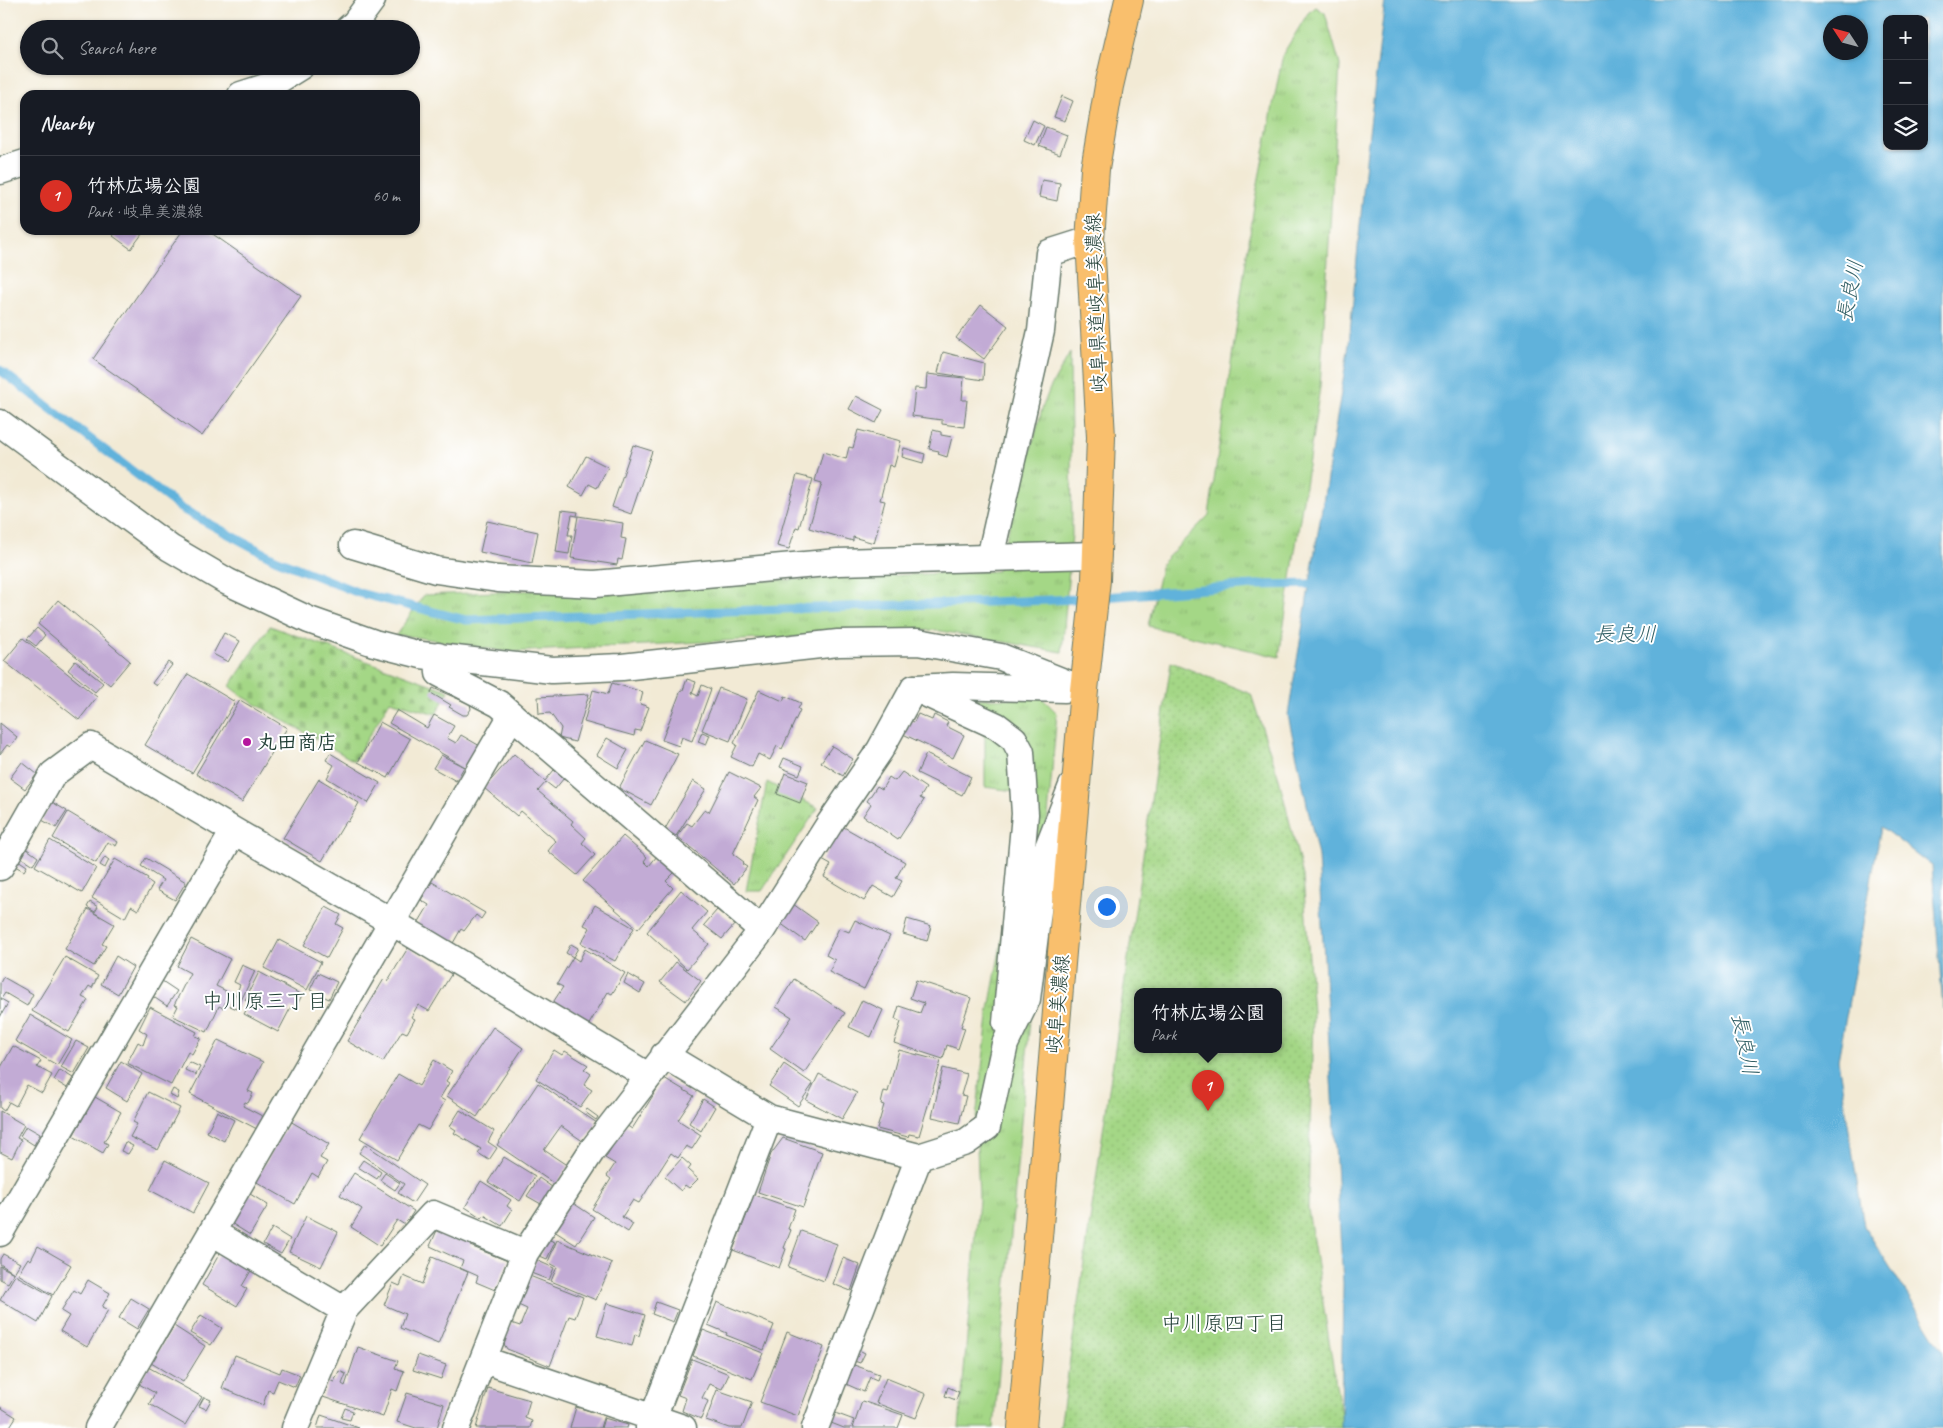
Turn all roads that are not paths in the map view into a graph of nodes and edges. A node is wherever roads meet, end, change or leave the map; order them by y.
1 (372, 0) edge
2 (1128, 0) edge
3 (357, 20) edge
4 (287, 75) edge
5 (257, 90) edge
6 (20, 165) edge
7 (0, 171) edge
8 (1090, 240) junction
9 (0, 423) edge
10 (353, 545) dead end
11 (990, 558) junction
12 (1096, 567) junction
13 (438, 656) junction
14 (914, 688) junction
15 (1084, 690) junction
16 (512, 715) junction
17 (1077, 773) junction
18 (234, 831) junction
19 (0, 867) edge
20 (392, 922) junction
21 (762, 930) junction
22 (1004, 1044) junction
23 (664, 1055) junction
24 (648, 1076) junction
25 (769, 1118) junction
26 (918, 1157) junction
27 (212, 1232) junction
28 (0, 1233) edge
29 (525, 1253) junction
30 (344, 1310) junction
31 (484, 1360) junction
32 (651, 1423) edge
33 (98, 1428) edge
34 (295, 1428) edge
35 (456, 1428) edge
36 (683, 1428) edge
37 (815, 1428) edge
38 (1022, 1428) edge

1 - 3 street
2 - 8 main road, 岐阜県道岐阜美濃線
4 - 5 street
6 - 7 street
8 - 11 street
8 - 12 main road, 岐阜県道岐阜美濃線
9 - 13 street
10 - 11 street
11 - 12 street
12 - 15 main road, 岐阜美濃線
13 - 15 street
13 - 16 street
14 - 15 street
14 - 21 street
14 - 22 street
15 - 17 main road, 岐阜美濃線
16 - 20 street
16 - 21 street
17 - 22 street
17 - 38 main road, 岐阜美濃線
18 - 19 street
18 - 20 street
18 - 28 street
20 - 24 street
20 - 27 street
21 - 23 street
22 - 26 street
23 - 24 street
23 - 25 street
24 - 29 street
25 - 26 street
25 - 32 street
26 - 37 street
27 - 30 street
27 - 33 street
29 - 30 street
29 - 31 street
30 - 34 street
31 - 32 street
31 - 35 street
32 - 36 street

